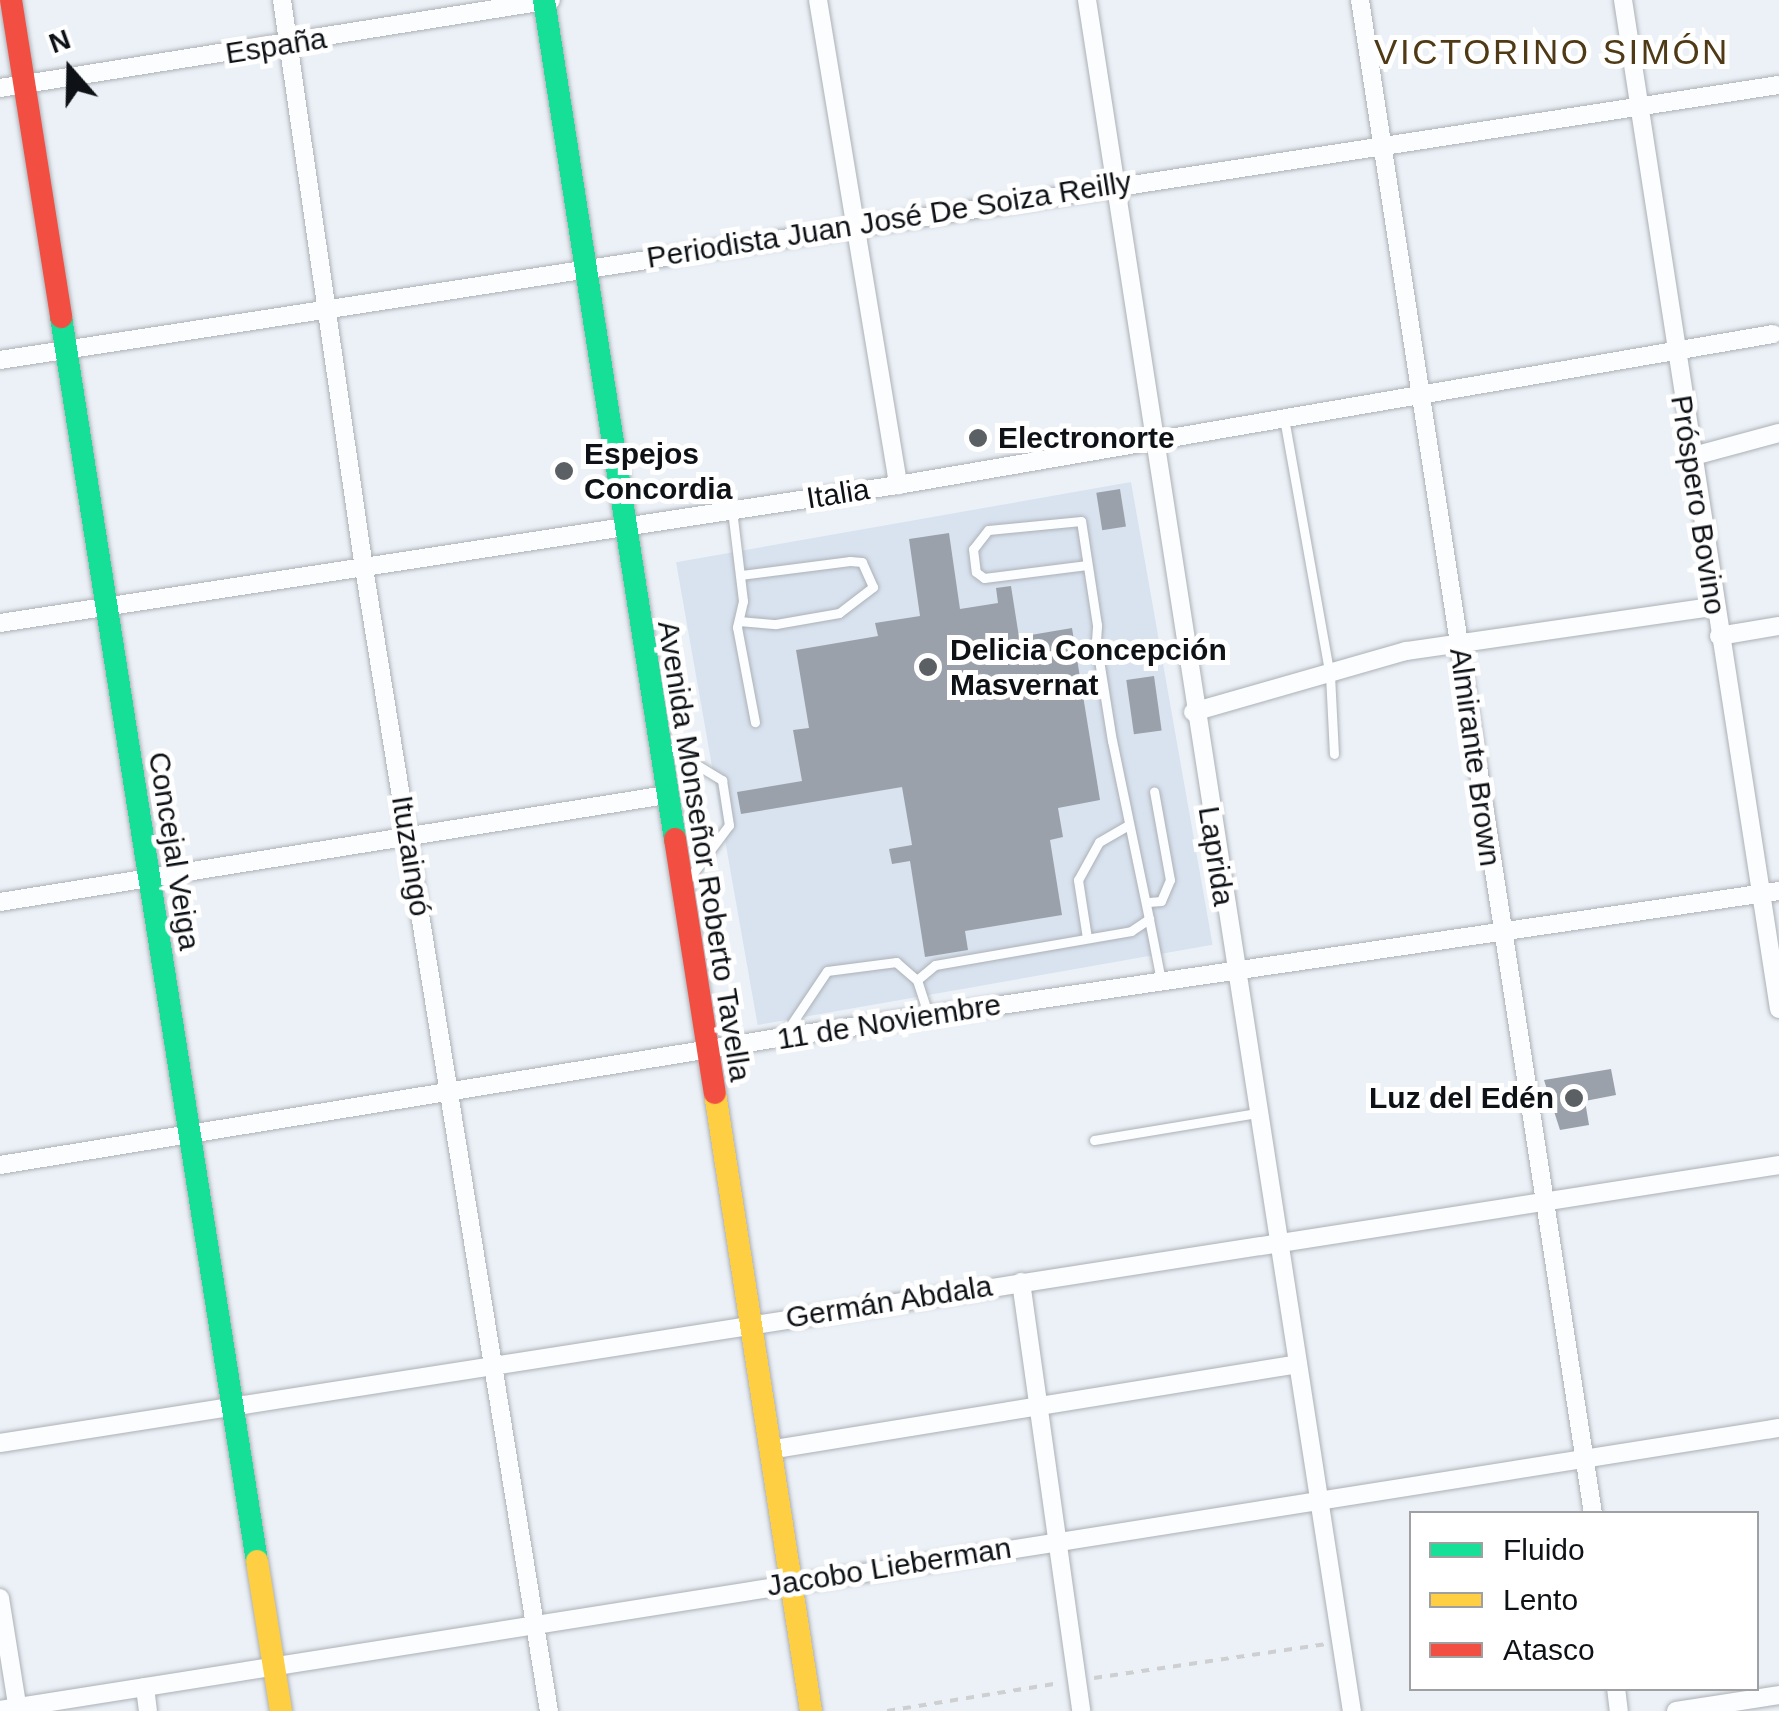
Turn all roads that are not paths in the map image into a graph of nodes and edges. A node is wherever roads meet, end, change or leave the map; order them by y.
1 (11, 0) edge
2 (282, 0) edge
3 (547, 0) edge
4 (818, 0) edge
5 (1086, 0) edge
6 (1360, 0) edge
7 (1623, 0) edge
8 (289, 45) junction
9 (24, 84) junction
10 (1779, 85) edge
11 (0, 88) edge
12 (1638, 105) junction
13 (1385, 143) junction
14 (1115, 184) junction
15 (857, 225) junction
16 (586, 269) junction
17 (327, 310) junction
18 (1773, 334) dead end
19 (66, 350) junction
20 (1674, 351) junction
21 (0, 360) edge
22 (1419, 395) junction
23 (1284, 418) junction
24 (1779, 432) edge
25 (1154, 440) junction
26 (1690, 457) junction
27 (898, 484) junction
28 (732, 510) junction
29 (623, 527) junction
30 (1088, 565) junction
31 (364, 568) junction
32 (740, 575) junction
33 (106, 607) junction
34 (1713, 607) junction
35 (739, 620) junction
36 (0, 624) edge
37 (1779, 626) edge
38 (1719, 636) junction
39 (1458, 643) junction
40 (1330, 675) junction
41 (1193, 712) junction
42 (755, 722) dead end
43 (657, 740) junction
44 (1334, 754) dead end
45 (1154, 790) dead end
46 (666, 795) junction
47 (1130, 825) junction
48 (408, 839) junction
49 (148, 878) junction
50 (680, 890) junction
51 (1779, 891) edge
52 (1758, 894) junction
53 (0, 902) edge
54 (1149, 902) junction
55 (1149, 919) junction
56 (1500, 930) junction
57 (1087, 938) junction
58 (1234, 970) junction
59 (917, 980) junction
60 (1161, 981) junction
61 (1779, 1009) edge
62 (929, 1016) junction
63 (783, 1037) junction
64 (706, 1052) junction
65 (450, 1094) junction
66 (1257, 1113) junction
67 (189, 1137) junction
68 (1094, 1140) dead end
69 (0, 1165) edge
70 (1779, 1165) edge
71 (1544, 1202) junction
72 (1278, 1244) junction
73 (1022, 1282) junction
74 (749, 1323) junction
75 (1298, 1364) junction
76 (492, 1368) junction
77 (1039, 1407) junction
78 (232, 1410) junction
79 (1779, 1428) edge
80 (0, 1444) edge
81 (769, 1450) junction
82 (1585, 1459) junction
83 (1320, 1502) junction
84 (1592, 1511) edge
85 (1058, 1540) junction
86 (792, 1582) junction
87 (0, 1598) edge
88 (536, 1628) junction
89 (274, 1667) junction
90 (145, 1687) junction
91 (1779, 1694) edge
92 (12, 1709) edge
93 (148, 1711) edge
94 (281, 1711) edge
95 (549, 1711) edge
96 (811, 1711) edge
97 (1082, 1711) edge
98 (1352, 1711) edge
99 (1676, 1711) edge

1 - 9 main road, Concejal Veiga
2 - 8 street, Ituzaingó
3 - 8 street, España
3 - 16 main road, Avenida Monseñor Roberto Tavella
4 - 15 street
5 - 14 street, Laprida
6 - 13 street, Almirante Brown
7 - 12 street, Próspero Bovino
8 - 9 street, España
8 - 17 street, Ituzaingó
9 - 11 street, España
9 - 19 main road, Concejal Veiga
10 - 12 street, Periodista Juan José De Soiza Reilly
12 - 13 street, Periodista Juan José De Soiza Reilly
12 - 20 street, Próspero Bovino
13 - 14 street, Periodista Juan José De Soiza Reilly
13 - 22 street, Almirante Brown
14 - 15 street, Periodista Juan José De Soiza Reilly
14 - 25 street, Laprida
15 - 16 street, Periodista Juan José De Soiza Reilly
15 - 27 street
16 - 17 street, Periodista Juan José De Soiza Reilly
16 - 29 main road, Avenida Monseñor Roberto Tavella
17 - 19 street, Periodista Juan José De Soiza Reilly
17 - 31 street, Ituzaingó
18 - 20 street, Italia
19 - 21 street, Periodista Juan José De Soiza Reilly
19 - 33 main road, Concejal Veiga
20 - 22 street, Italia
20 - 26 street, Próspero Bovino
22 - 23 street, Italia
22 - 39 street, Almirante Brown
23 - 25 street, Italia
23 - 40 lane
24 - 26 street
25 - 27 street, Italia
25 - 41 street, Laprida
26 - 34 street, Próspero Bovino
27 - 28 street, Italia
28 - 29 street, Italia
28 - 32 lane
29 - 31 street, Italia
29 - 43 main road, Avenida Monseñor Roberto Tavella
30 - 30 lane
30 - 47 lane
31 - 33 street, Italia
31 - 48 street, Ituzaingó
32 - 35 lane
32 - 35 lane
33 - 36 street, Italia
33 - 49 main road, Concejal Veiga
34 - 38 street, Próspero Bovino
34 - 39 street
35 - 42 lane
37 - 38 street
38 - 52 street, Próspero Bovino
39 - 40 street
39 - 56 street, Almirante Brown
40 - 41 street
40 - 44 lane
41 - 58 street, Laprida
43 - 46 main road, Avenida Monseñor Roberto Tavella
43 - 50 lane
45 - 54 lane
46 - 48 street
46 - 50 main road, Avenida Monseñor Roberto Tavella
47 - 54 lane
47 - 57 lane
48 - 49 street
48 - 65 street, Ituzaingó
49 - 53 street
49 - 67 main road, Concejal Veiga
50 - 64 main road, Avenida Monseñor Roberto Tavella
51 - 52 street, 11 de Noviembre
52 - 56 street, 11 de Noviembre
52 - 61 street, Próspero Bovino
54 - 55 lane
55 - 57 lane
55 - 60 lane
56 - 58 street, 11 de Noviembre
56 - 71 street, Almirante Brown
57 - 59 lane
58 - 60 street, 11 de Noviembre
58 - 66 street, Laprida
59 - 62 lane
59 - 63 lane
60 - 62 street, 11 de Noviembre
62 - 63 street, 11 de Noviembre
63 - 64 street, 11 de Noviembre
64 - 65 street, 11 de Noviembre
64 - 74 main road, Avenida Monseñor Roberto Tavella
65 - 67 street, 11 de Noviembre
65 - 76 street, Ituzaingó
66 - 68 lane
66 - 72 street, Laprida
67 - 69 street, 11 de Noviembre
67 - 78 main road, Concejal Veiga
70 - 71 street, Germán Abdala
71 - 72 street, Germán Abdala
71 - 82 street, Almirante Brown
72 - 73 street, Germán Abdala
72 - 75 street, Laprida
73 - 74 street, Germán Abdala
73 - 77 street
74 - 76 street, Germán Abdala
74 - 81 main road, Avenida Monseñor Roberto Tavella
75 - 77 street
75 - 83 street, Laprida
76 - 78 street, Germán Abdala
76 - 88 street, Ituzaingó
77 - 81 street
77 - 85 street
78 - 80 street, Germán Abdala
78 - 89 main road, Concejal Veiga
79 - 82 street, Jacobo Lieberman
81 - 86 main road, Avenida Monseñor Roberto Tavella
82 - 83 street, Jacobo Lieberman
82 - 84 street, Almirante Brown
83 - 85 street, Jacobo Lieberman
83 - 98 street, Laprida
85 - 86 street, Jacobo Lieberman
85 - 97 street
86 - 88 street, Jacobo Lieberman
86 - 96 main road, Avenida Monseñor Roberto Tavella
87 - 92 street
88 - 89 street, Jacobo Lieberman
88 - 95 street, Ituzaingó
89 - 90 street, Jacobo Lieberman
89 - 94 main road, Concejal Veiga
90 - 92 street, Jacobo Lieberman
90 - 93 street
91 - 99 street

